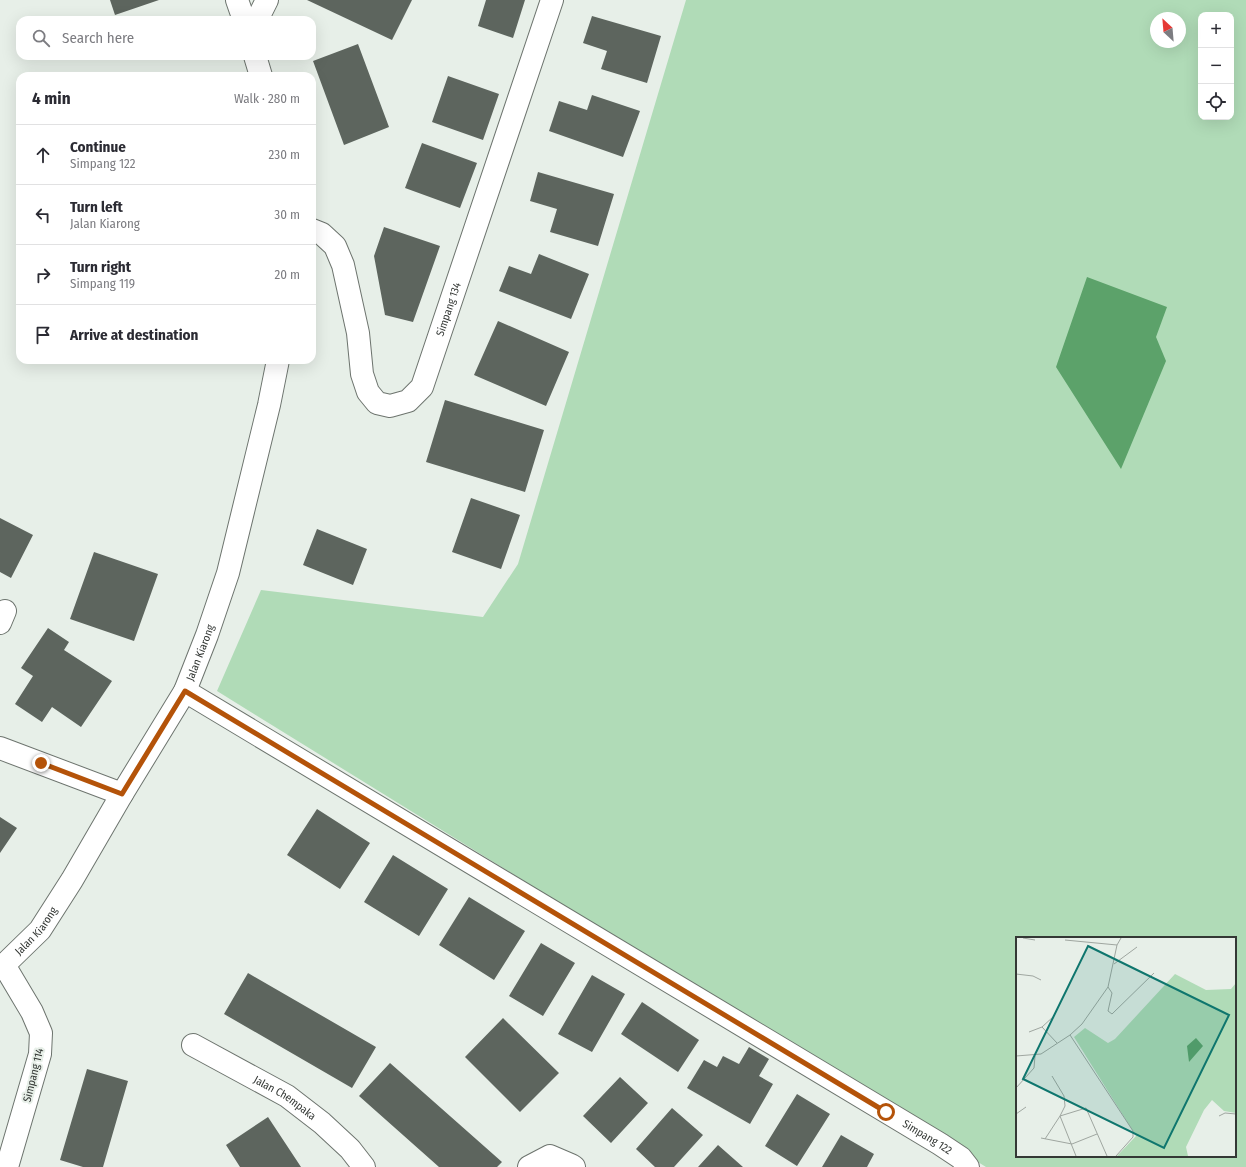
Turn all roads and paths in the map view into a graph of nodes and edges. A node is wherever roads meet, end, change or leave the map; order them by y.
1 (237, 0) edge
2 (268, 0) edge
3 (552, 0) edge
4 (243, 16) edge
5 (259, 16) edge
6 (256, 60) edge
7 (260, 72) edge
8 (316, 232) edge
9 (277, 364) edge
10 (185, 691) junction
11 (0, 748) edge
12 (122, 794) junction
13 (2, 966) edge
14 (193, 1045) dead end
15 (7, 1167) edge
16 (364, 1167) edge
17 (529, 1167) edge
18 (574, 1167) edge
19 (968, 1167) edge

1 - 4 street
2 - 5 street
3 - 8 street, Simpang 134
6 - 7 street
9 - 10 street, Jalan Kiarong
10 - 12 street, Jalan Kiarong
10 - 19 street, Simpang 122
11 - 12 street
12 - 13 street, Jalan Kiarong
13 - 15 street, Simpang 114
14 - 16 street, Jalan Chempaka
17 - 18 street

